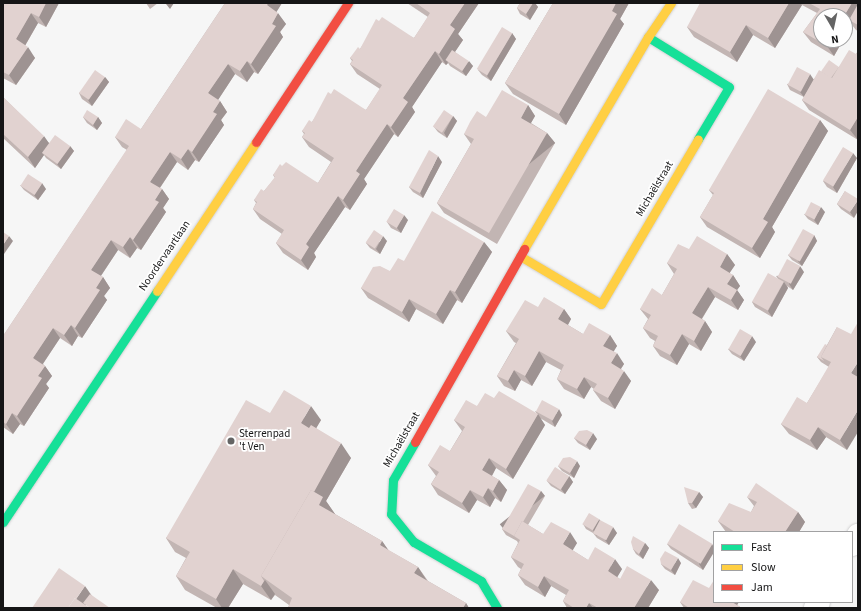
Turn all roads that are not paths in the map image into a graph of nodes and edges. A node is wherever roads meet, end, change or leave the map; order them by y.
1 (348, 3) edge
2 (671, 3) edge
3 (648, 37) junction
4 (520, 256) junction
5 (3, 522) edge
6 (858, 534) edge
7 (853, 543) edge
8 (497, 608) edge

1 - 5 street, Noordervaartlaan
2 - 3 street, Michaëlstraat
3 - 4 street, Michaëlstraat
3 - 4 street, Michaëlstraat
4 - 8 street, Michaëlstraat
6 - 7 street

